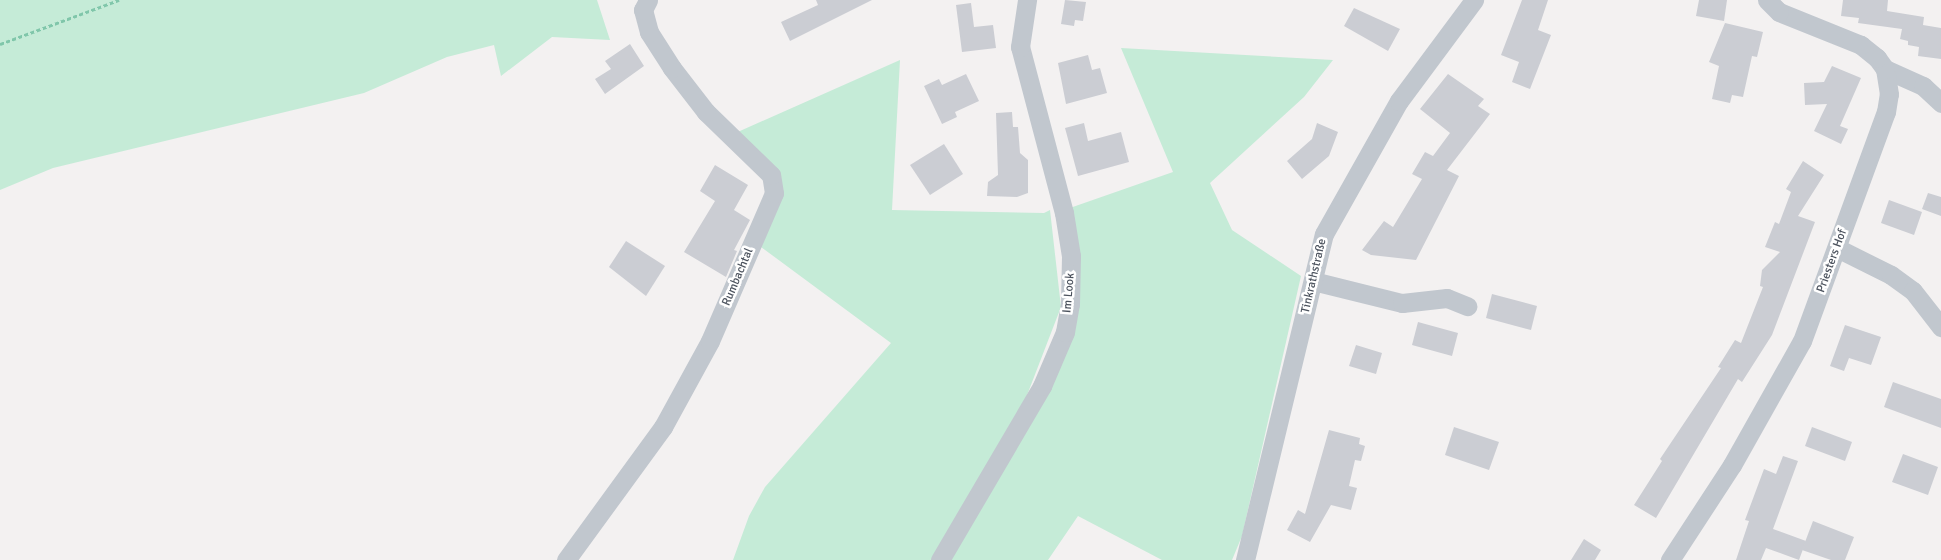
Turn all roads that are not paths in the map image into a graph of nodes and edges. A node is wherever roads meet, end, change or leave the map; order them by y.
1 (648, 0) edge
2 (1027, 0) edge
3 (1474, 0) edge
4 (1768, 0) edge
5 (1884, 70) junction
6 (1941, 103) edge
7 (1837, 248) junction
8 (1313, 282) junction
9 (1467, 306) dead end
10 (1941, 327) edge
11 (566, 560) edge
12 (940, 560) edge
13 (1245, 560) edge
14 (1670, 560) edge

1 - 11 street, Rumbachtal
2 - 12 street, Im Look
3 - 8 street, Tinkrathstraße
4 - 5 street, Priesters Hof
5 - 6 street
5 - 7 street, Priesters Hof
7 - 10 street
7 - 14 street, Priesters Hof
8 - 9 street
8 - 13 street, Tinkrathstraße

